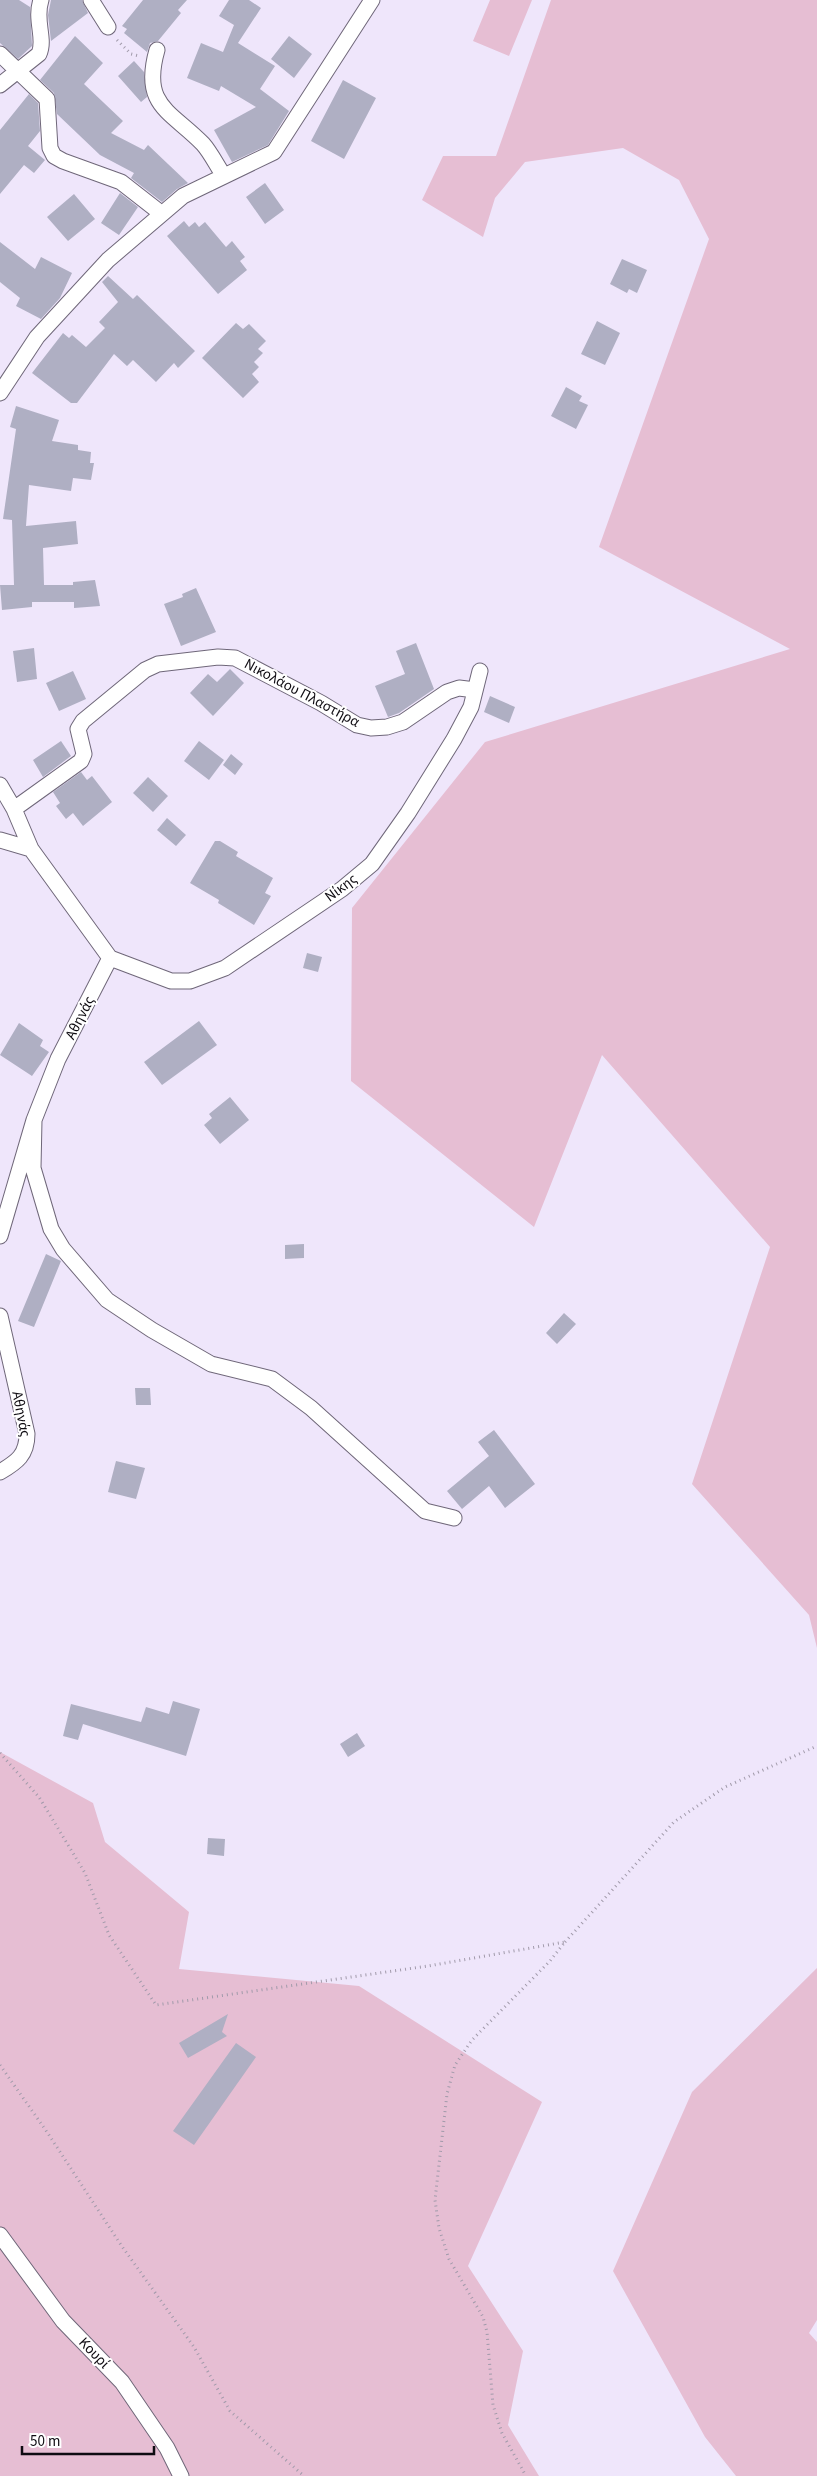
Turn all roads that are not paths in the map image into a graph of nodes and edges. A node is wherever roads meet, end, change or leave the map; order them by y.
1 (41, 0) edge
2 (91, 0) edge
3 (372, 0) edge
4 (108, 28) road end
5 (0, 54) edge
6 (156, 55) road end
7 (17, 70) junction
8 (0, 85) edge
9 (224, 176) junction
10 (162, 214) junction
11 (0, 390) edge
12 (480, 670) dead end
13 (475, 690) junction
14 (0, 785) edge
15 (14, 809) junction
16 (0, 840) edge
17 (31, 849) junction
18 (110, 958) junction
19 (34, 1120) junction
20 (0, 1236) edge
21 (0, 1316) edge
22 (0, 1472) edge
23 (454, 1518) dead end
24 (0, 2235) edge
25 (181, 2476) edge

1 - 7 street
2 - 4 street
3 - 9 street
5 - 7 street
6 - 9 street
7 - 8 street
7 - 10 street
9 - 10 street
10 - 11 street
12 - 13 street, Νίκης
13 - 15 street, Νικολάου Πλαστήρα
13 - 18 street, Νίκης
14 - 15 street
15 - 17 street
16 - 17 street
17 - 18 street
18 - 19 street, Αθηνάς
19 - 20 street, Αθηνάς
19 - 23 street
21 - 22 street, Αθηνάς
24 - 25 street, Κουρί

